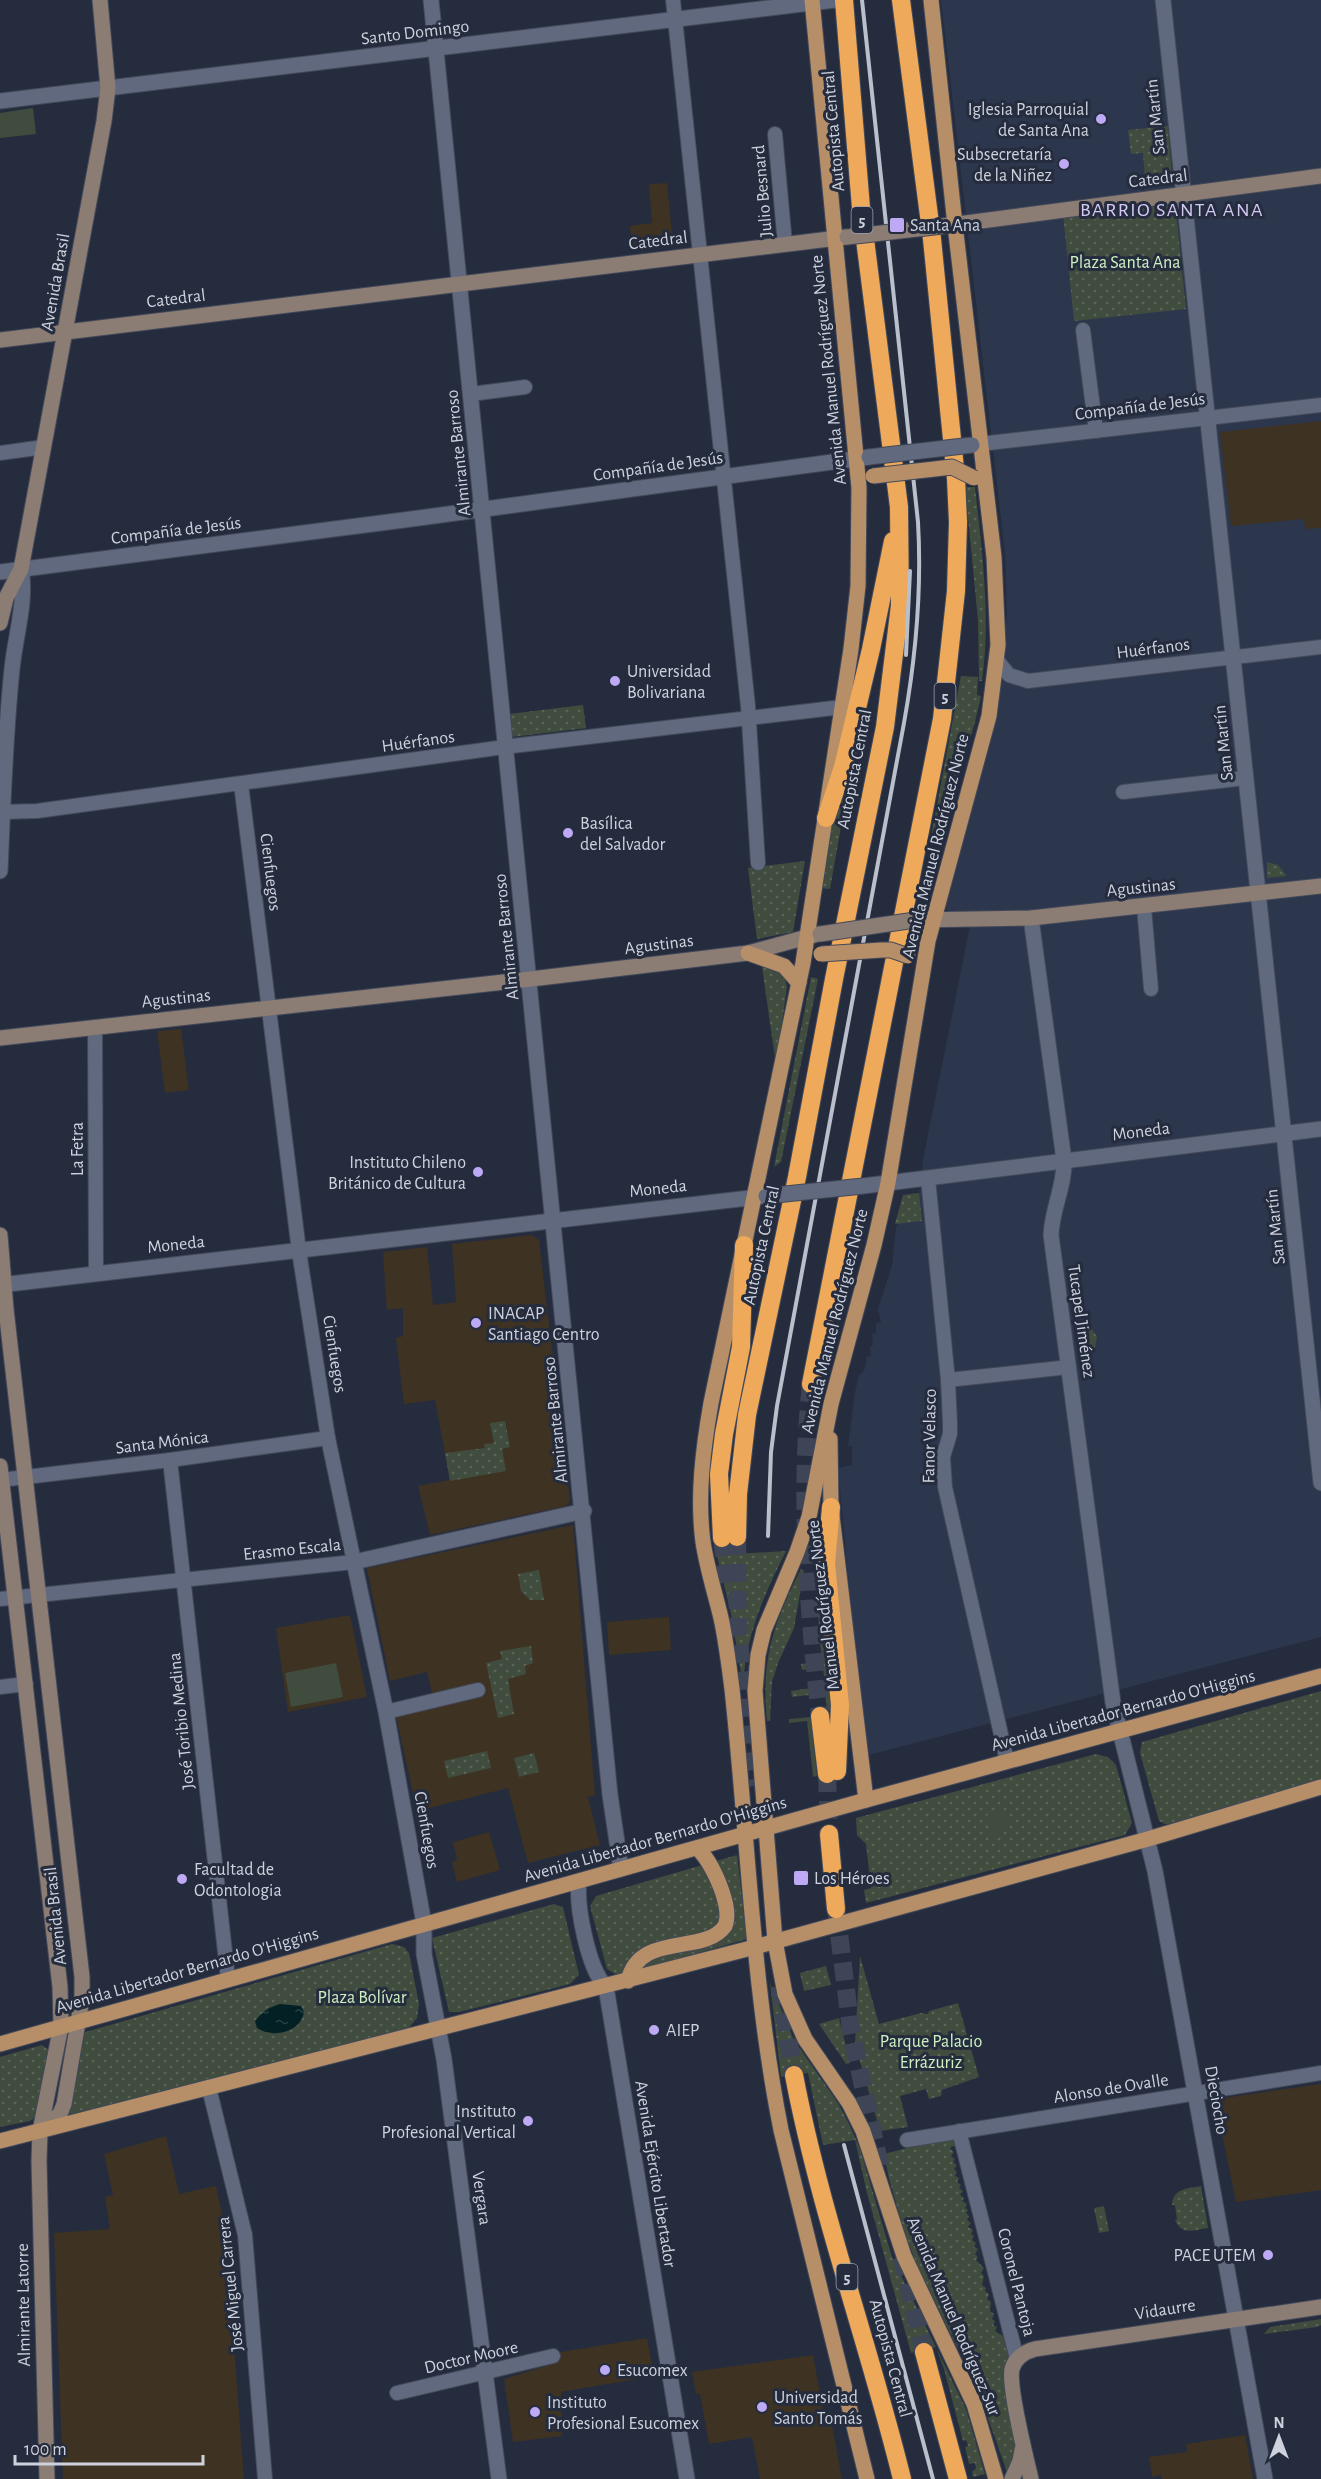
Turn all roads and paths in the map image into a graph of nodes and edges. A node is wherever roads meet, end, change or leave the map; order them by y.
1 (100, 0) edge
2 (431, 0) edge
3 (673, 0) edge
4 (901, 0) edge
5 (931, 0) edge
6 (1163, 0) edge
7 (826, 1) edge
8 (675, 18) junction
9 (436, 50) junction
10 (108, 88) junction
11 (0, 101) edge
12 (775, 134) dead end
13 (1321, 176) edge
14 (1182, 195) junction
15 (949, 226) junction
16 (840, 238) junction
17 (785, 244) junction
18 (700, 255) junction
19 (460, 284) junction
20 (1083, 330) dead end
21 (66, 331) junction
22 (0, 340) edge
23 (525, 387) dead end
24 (471, 394) junction
25 (1321, 405) edge
26 (1207, 418) junction
27 (1096, 431) junction
28 (976, 445) junction
29 (44, 447) junction
30 (0, 453) edge
31 (863, 458) junction
32 (724, 477) junction
33 (980, 482) junction
34 (859, 488) junction
35 (899, 507) junction
36 (484, 509) junction
37 (21, 569) junction
38 (0, 572) edge
39 (0, 623) edge
40 (1321, 646) edge
41 (1234, 657) junction
42 (997, 660) junction
43 (842, 707) junction
44 (748, 717) junction
45 (504, 747) junction
46 (1246, 778) junction
47 (241, 784) junction
48 (1123, 792) dead end
49 (1, 812) edge
50 (826, 818) junction
51 (758, 862) dead end
52 (0, 871) edge
53 (1321, 886) edge
54 (1258, 892) junction
55 (1144, 907) junction
56 (1031, 918) junction
57 (934, 919) junction
58 (814, 935) junction
59 (748, 952) junction
60 (803, 963) junction
61 (923, 972) junction
62 (531, 979) junction
63 (799, 983) junction
64 (1152, 989) dead end
65 (268, 1008) junction
66 (95, 1027) junction
67 (0, 1038) edge
68 (1321, 1129) edge
69 (1284, 1133) junction
70 (1064, 1160) junction
71 (928, 1178) junction
72 (888, 1183) junction
73 (760, 1197) junction
74 (555, 1220) junction
75 (0, 1235) edge
76 (744, 1245) junction
77 (299, 1251) junction
78 (96, 1272) junction
79 (2, 1285) edge
80 (1069, 1367) junction
81 (948, 1380) junction
82 (811, 1384) tunnel mouth
83 (831, 1404) junction
84 (328, 1438) junction
85 (170, 1460) junction
86 (0, 1475) edge
87 (25, 1477) junction
88 (1321, 1483) edge
89 (831, 1507) junction
90 (584, 1510) junction
91 (354, 1562) junction
92 (184, 1580) junction
93 (39, 1594) junction
94 (8, 1598) edge
95 (1321, 1676) edge
96 (26, 1684) junction
97 (0, 1687) edge
98 (478, 1690) dead end
99 (386, 1712) junction
100 (820, 1716) tunnel mouth
101 (1120, 1731) junction
102 (1007, 1761) junction
103 (1321, 1787) edge
104 (866, 1800) junction
105 (766, 1828) junction
106 (744, 1834) junction
107 (829, 1834) tunnel mouth
108 (1148, 1839) junction
109 (697, 1848) junction
110 (621, 1869) junction
111 (579, 1881) junction
112 (836, 1909) tunnel mouth
113 (424, 1924) junction
114 (775, 1941) junction
115 (756, 1947) junction
116 (228, 1979) junction
117 (628, 1981) junction
118 (606, 1987) junction
119 (77, 2021) junction
120 (61, 2026) junction
121 (437, 2029) junction
122 (0, 2044) edge
123 (1321, 2073) edge
124 (794, 2075) tunnel mouth
125 (209, 2088) junction
126 (1196, 2092) junction
127 (40, 2131) junction
128 (959, 2131) junction
129 (0, 2140) edge
130 (908, 2140) dead end
131 (1321, 2307) edge
132 (1236, 2318) junction
133 (924, 2352) tunnel mouth
134 (553, 2356) dead end
135 (1017, 2359) junction
136 (485, 2372) junction
137 (397, 2393) dead end
138 (1023, 2444) junction
139 (47, 2479) edge
140 (266, 2479) edge
141 (499, 2479) edge
142 (687, 2479) edge
143 (867, 2479) edge
144 (902, 2479) edge
145 (958, 2479) edge
146 (996, 2479) edge
147 (1012, 2479) edge
148 (1031, 2479) edge
149 (1265, 2479) edge

1 - 10 main road, Avenida Brasil
2 - 9 street, Almirante Barroso
3 - 8 street
4 - 82 highway, 5
5 - 15 main road, Avenida Manuel Rodríguez Norte
6 - 14 street, San Martín
7 - 8 street, Santo Domingo
7 - 16 main road, Avenida Manuel Rodríguez Norte
7 - 35 highway, Autopista Central / 5
8 - 9 street, Santo Domingo
8 - 18 street
9 - 10 street, Santo Domingo
9 - 19 street, Almirante Barroso
10 - 11 street, Santo Domingo
10 - 21 main road, Avenida Brasil
12 - 17 street, Julio Besnard
13 - 14 main road, Catedral
14 - 15 main road, Catedral
14 - 26 street, San Martín
15 - 16 main road, Catedral, bridge
15 - 28 main road, Avenida Manuel Rodríguez Norte
16 - 17 main road, Catedral
16 - 31 main road, Avenida Manuel Rodríguez Norte
17 - 18 main road, Catedral
18 - 19 main road, Catedral
18 - 32 street
19 - 21 main road, Catedral
19 - 24 street, Almirante Barroso
20 - 27 street
21 - 22 main road, Catedral
21 - 29 main road, Avenida Brasil
23 - 24 street
24 - 36 street, Almirante Barroso
25 - 26 street, Compañía de Jesús
26 - 27 street, Compañía de Jesús
26 - 41 street, San Martín
27 - 28 street, Compañía de Jesús
28 - 31 street, Compañía de Jesús, bridge
28 - 33 main road, Avenida Manuel Rodríguez Norte
29 - 30 street
29 - 37 main road, Avenida Brasil
31 - 32 street, Compañía de Jesús
31 - 34 main road, Avenida Manuel Rodríguez Norte
32 - 36 street, Compañía de Jesús
32 - 44 street
33 - 34 main road, bridge
33 - 42 main road, Avenida Manuel Rodríguez Norte
34 - 43 main road, Avenida Manuel Rodríguez Norte
35 - 50 highway
35 - 76 highway, Autopista Central / 5
36 - 37 street, Compañía de Jesús
36 - 45 street, Almirante Barroso
37 - 38 street, Compañía de Jesús
37 - 39 main road, Avenida Brasil
37 - 49 street, Avenida Brasil
40 - 41 street, Huérfanos
41 - 42 street, Huérfanos
41 - 46 street, San Martín
42 - 57 main road, Avenida Manuel Rodríguez Norte
43 - 44 street, Huérfanos
43 - 50 main road, Avenida Manuel Rodríguez Norte
44 - 45 street, Huérfanos
44 - 51 street
45 - 47 street, Huérfanos
45 - 62 street, Almirante Barroso
46 - 48 street
46 - 54 street, San Martín
47 - 49 street, Huérfanos
47 - 65 street, Cienfuegos
49 - 52 street, Avenida Brasil
50 - 58 main road, Avenida Manuel Rodríguez Norte
53 - 54 main road, Agustinas
54 - 55 main road, Agustinas
54 - 69 street, San Martín
55 - 56 main road, Agustinas
55 - 64 street
56 - 57 main road, Agustinas
56 - 70 street, Tucapel Jiménez
57 - 58 main road, Agustinas, bridge
57 - 61 main road, Avenida Manuel Rodríguez Norte
58 - 59 main road, Agustinas
58 - 60 main road, Avenida Manuel Rodríguez Norte
59 - 62 main road, Agustinas
59 - 63 main road
60 - 61 main road, bridge
60 - 63 main road, Avenida Manuel Rodríguez Norte
61 - 72 main road, Avenida Manuel Rodríguez Norte
62 - 65 main road, Agustinas
62 - 74 street, Almirante Barroso
63 - 73 main road, Avenida Manuel Rodríguez Norte
65 - 66 main road, Agustinas
65 - 77 street, Cienfuegos
66 - 67 main road, Agustinas
66 - 78 street, La Fetra
68 - 69 street, Moneda
69 - 70 street, Moneda
69 - 88 street, San Martín
70 - 71 street, Moneda
70 - 80 street, Tucapel Jiménez
71 - 72 street, Moneda
71 - 81 street, Fanor Velasco
72 - 73 street, Moneda, bridge
72 - 83 main road, Avenida Manuel Rodríguez Norte
73 - 74 street, Moneda
73 - 76 main road, Avenida Manuel Rodríguez Norte
74 - 77 street, Moneda
74 - 90 street, Almirante Barroso
75 - 79 main road, Avenida Brasil
76 - 106 main road, Avenida Manuel Rodríguez Norte
77 - 78 street, Moneda
77 - 84 street, Cienfuegos
78 - 79 street, Moneda
79 - 87 main road, Avenida Brasil
80 - 81 street
80 - 101 street, Tucapel Jiménez
81 - 102 street, Fanor Velasco
83 - 89 main road, Manuel Rodríguez Norte
83 - 105 main road, Avenida Manuel Rodríguez Norte
84 - 85 street, Santa Mónica
84 - 91 street, Cienfuegos
85 - 87 street, Santa Mónica
85 - 92 street, José Toribio Medina
86 - 87 street, Santa Mónica
86 - 94 main road, Avenida Brasil
87 - 93 main road, Avenida Brasil
89 - 100 highway
89 - 104 main road, Manuel Rodríguez Norte
90 - 91 street, Erasmo Escala
90 - 110 street, Almirante Barroso
91 - 92 street, Erasmo Escala
91 - 99 street, Cienfuegos
92 - 93 street, Erasmo Escala
92 - 116 street, José Toribio Medina
93 - 94 street, Erasmo Escala
93 - 119 main road, Avenida Brasil
94 - 96 main road, Avenida Brasil
95 - 101 main road, Avenida Libertador Bernardo O'Higgins
96 - 97 street
96 - 120 main road, Avenida Brasil
98 - 99 street
99 - 113 street, Cienfuegos
101 - 102 main road, Avenida Libertador Bernardo O'Higgins
101 - 108 street, Dieciocho
102 - 104 main road, Avenida Libertador Bernardo O'Higgins
103 - 108 main road
104 - 105 main road, Avenida Libertador Bernardo O'Higgins
105 - 106 main road, Avenida Libertador Bernardo O'Higgins
105 - 114 main road, Avenida Manuel Rodríguez Norte
106 - 109 main road, Avenida Libertador Bernardo O'Higgins
106 - 115 main road, Avenida Manuel Rodríguez Norte
107 - 112 highway
108 - 114 main road
108 - 126 street, Dieciocho
109 - 110 main road, Avenida Libertador Bernardo O'Higgins
109 - 117 main road
110 - 111 main road, Avenida Libertador Bernardo O'Higgins
111 - 113 main road, Avenida Libertador Bernardo O'Higgins
111 - 118 street, Avenida Ejército Libertador
113 - 116 main road, Avenida Libertador Bernardo O'Higgins
113 - 121 street, Vergara
114 - 115 main road
114 - 146 main road, Avenida Manuel Rodríguez Sur
115 - 117 main road
115 - 143 main road
116 - 119 main road, Avenida Libertador Bernardo O'Higgins
117 - 118 main road
118 - 121 main road
118 - 142 street, Avenida Ejército Libertador
119 - 120 main road, Avenida Libertador Bernardo O'Higgins
119 - 127 main road, Avenida Brasil
120 - 122 main road, Avenida Libertador Bernardo O'Higgins
120 - 127 main road, Avenida Brasil
121 - 125 main road
121 - 136 street, Vergara
123 - 126 street, Alonso de Ovalle
124 - 144 highway, Autopista Central / 5
125 - 127 main road
125 - 140 street, José Miguel Carrera
126 - 128 street, Alonso de Ovalle
126 - 132 street, Dieciocho
127 - 129 main road
127 - 139 main road, Almirante Latorre
128 - 130 street, Alonso de Ovalle
128 - 135 street, Coronel Pantoja
131 - 132 main road, Vidaurre
132 - 135 main road, Vidaurre
132 - 149 street, Dieciocho
133 - 145 highway, Autopista Central
134 - 136 street, Doctor Moore
135 - 138 main road, Coronel Pantoja
136 - 137 street, Doctor Moore
136 - 141 street, Vergara
138 - 147 main road
138 - 148 main road, Coronel Pantoja

